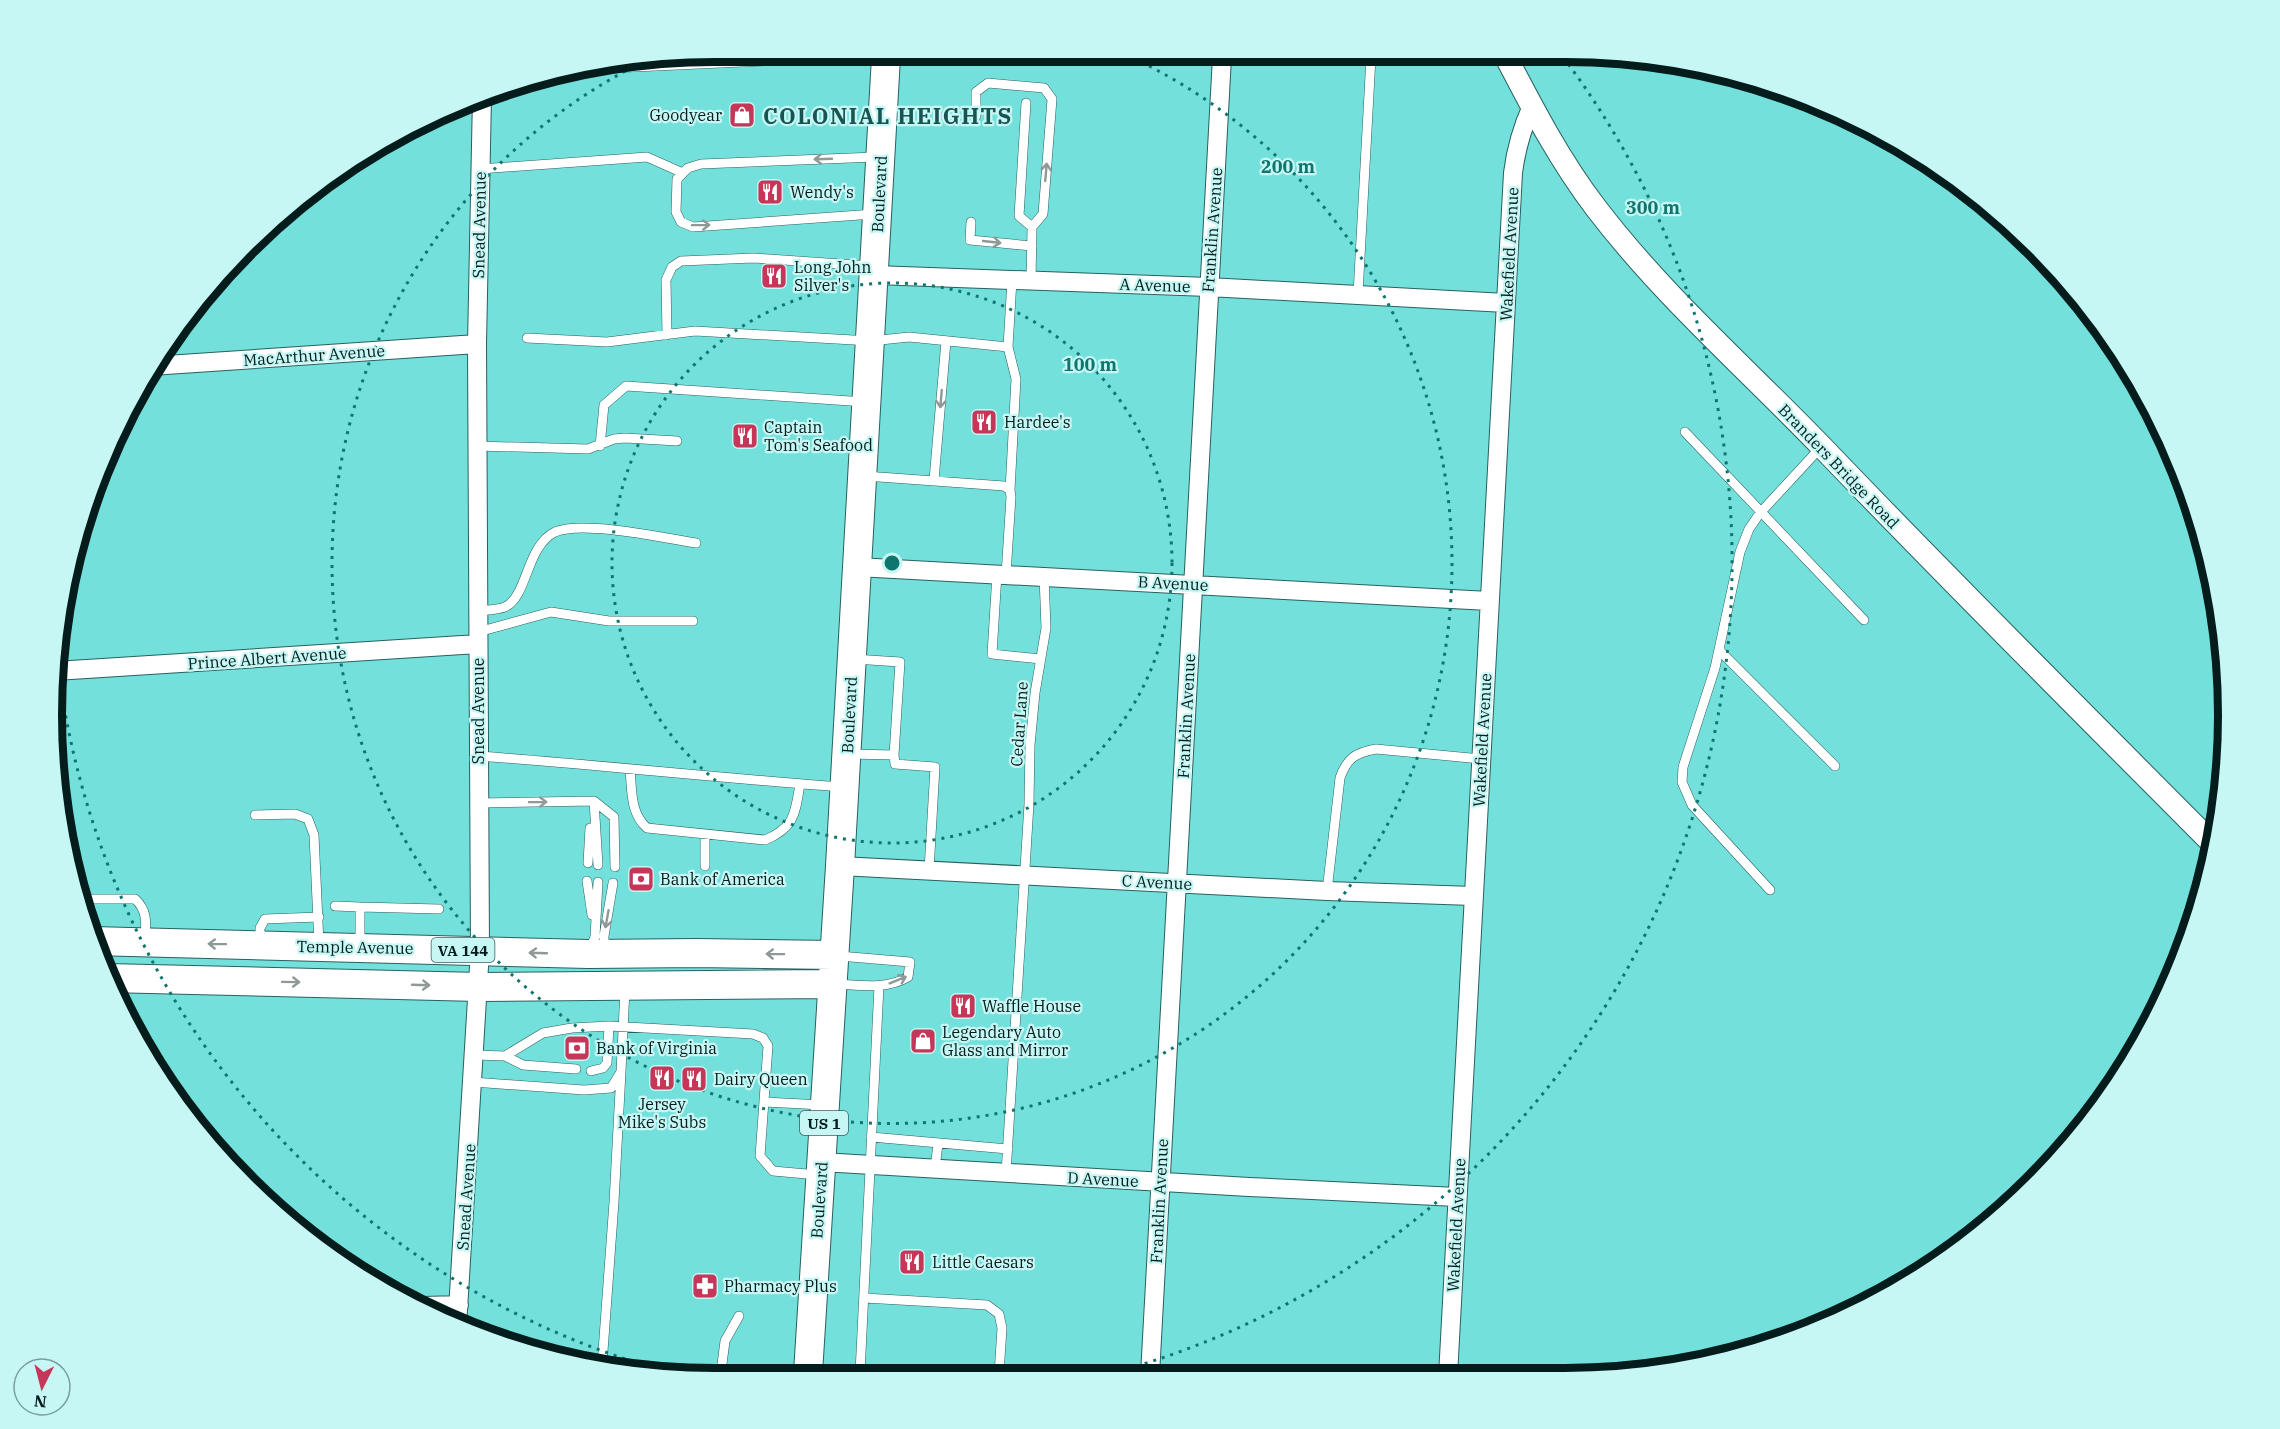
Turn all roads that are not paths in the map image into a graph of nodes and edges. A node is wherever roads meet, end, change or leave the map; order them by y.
1 (742, 62) edge
2 (886, 62) edge
3 (1222, 62) edge
4 (1371, 62) edge
5 (1509, 62) edge
6 (627, 67) edge
7 (1026, 103) dead end
8 (482, 105) edge
9 (1532, 106) junction
10 (976, 116) dead end
11 (881, 157) junction
12 (480, 169) junction
13 (683, 173) junction
14 (878, 213) junction
15 (971, 222) dead end
16 (1032, 227) junction
17 (1032, 246) junction
18 (875, 270) junction
19 (1012, 280) junction
20 (1031, 281) junction
21 (1209, 287) junction
22 (1358, 294) junction
23 (1506, 303) junction
24 (667, 334) junction
25 (527, 338) dead end
26 (871, 341) junction
27 (946, 341) junction
28 (477, 344) junction
29 (1008, 347) junction
30 (164, 365) edge
31 (867, 402) junction
32 (1684, 432) dead end
33 (677, 441) dead end
34 (477, 446) junction
35 (600, 446) junction
36 (1821, 447) junction
37 (863, 475) junction
38 (934, 480) junction
39 (1010, 490) junction
40 (1760, 513) junction
41 (696, 543) dead end
42 (858, 567) junction
43 (1002, 574) junction
44 (1044, 576) junction
45 (1192, 584) junction
46 (1489, 601) junction
47 (478, 611) junction
48 (1864, 620) dead end
49 (693, 621) dead end
50 (478, 638) junction
51 (1719, 650) junction
52 (852, 658) junction
53 (1041, 660) junction
54 (63, 670) edge
55 (847, 754) junction
56 (894, 755) junction
57 (479, 756) junction
58 (1480, 759) junction
59 (1835, 765) dead end
60 (630, 769) junction
61 (800, 784) junction
62 (845, 788) junction
63 (592, 802) junction
64 (479, 803) junction
65 (255, 815) dead end
66 (705, 834) junction
67 (2207, 838) edge
68 (593, 864) dead end
69 (705, 866) dead end
70 (840, 866) junction
71 (615, 867) dead end
72 (929, 870) junction
73 (1025, 875) junction
74 (587, 881) dead end
75 (598, 882) dead end
76 (613, 883) dead end
77 (1178, 884) junction
78 (1770, 890) dead end
79 (1327, 891) junction
80 (1473, 896) junction
81 (88, 899) edge
82 (335, 906) dead end
83 (360, 907) junction
84 (439, 909) dead end
85 (319, 918) junction
86 (102, 941) edge
87 (145, 942) junction
88 (260, 945) junction
89 (319, 946) junction
90 (360, 947) junction
91 (595, 948) junction
92 (480, 950) junction
93 (833, 955) junction
94 (118, 978) edge
95 (833, 984) junction
96 (625, 985) junction
97 (879, 986) junction
98 (479, 987) junction
99 (609, 1026) junction
100 (622, 1027) junction
101 (475, 1055) junction
102 (505, 1056) junction
103 (576, 1069) dead end
104 (591, 1071) dead end
105 (621, 1072) junction
106 (473, 1082) junction
107 (764, 1101) junction
108 (825, 1105) junction
109 (871, 1137) junction
110 (938, 1144) junction
111 (1008, 1149) junction
112 (870, 1165) junction
113 (935, 1168) junction
114 (821, 1169) junction
115 (1006, 1173) junction
116 (1160, 1182) junction
117 (1457, 1197) junction
118 (864, 1298) junction
119 (459, 1305) junction
120 (438, 1306) edge
121 (458, 1315) edge
122 (739, 1316) dead end
123 (603, 1358) edge
124 (723, 1364) dead end
125 (808, 1368) edge
126 (860, 1368) edge
127 (999, 1368) edge
128 (1150, 1368) edge
129 (1448, 1368) edge

1 - 6 lane
2 - 11 main road, Boulevard / US 1
3 - 21 street, Franklin Avenue
4 - 22 lane
5 - 9 street, Branders Bridge Road
7 - 16 lane
8 - 12 street, Snead Avenue
9 - 23 street, Wakefield Avenue
9 - 36 street, Branders Bridge Road
16 -> 10 lane
11 -> 13 lane
11 - 14 main road, Boulevard / US 1
12 - 13 lane
12 - 28 street, Snead Avenue
13 -> 14 lane
14 - 18 main road, Boulevard / US 1
15 -> 17 lane
16 - 17 lane
17 - 20 lane
18 - 19 street, A Avenue
18 - 24 lane
18 - 26 main road, Boulevard / US 1
19 - 20 street, A Avenue
19 - 29 lane
20 - 21 street, A Avenue
21 - 22 street, A Avenue
21 - 45 street, Franklin Avenue
22 - 23 street, A Avenue
23 - 46 street, Wakefield Avenue
24 - 25 lane
24 - 26 lane
26 - 27 lane
26 - 31 main road, Boulevard / US 1
27 - 29 lane
27 -> 38 lane
28 - 30 street, MacArthur Avenue
28 - 34 street, Snead Avenue
29 - 39 lane
31 - 35 lane
31 - 37 main road, Boulevard / US 1
32 - 40 lane
33 - 35 lane
34 - 35 lane
34 - 47 street, Snead Avenue
36 - 40 lane
36 - 67 street, Branders Bridge Road
37 - 38 lane
37 - 42 main road, Boulevard / US 1
38 - 39 lane
39 - 43 lane
40 - 48 lane
40 - 51 lane
41 - 47 lane
42 - 43 street, B Avenue
42 - 52 main road, Boulevard / US 1
43 - 44 street, B Avenue
43 - 53 lane
44 - 45 street, B Avenue
44 - 53 lane, Cedar Lane
45 - 46 street, B Avenue
45 - 77 street, Franklin Avenue
46 - 58 street, Wakefield Avenue
47 - 50 street, Snead Avenue
49 - 50 lane
50 - 54 street, Prince Albert Avenue
50 - 57 street, Snead Avenue
51 - 59 lane
51 - 78 lane
52 - 55 main road, Boulevard / US 1
52 - 56 lane
53 - 73 lane, Cedar Lane
55 - 56 lane
55 - 62 main road, Boulevard / US 1
56 - 72 lane
57 - 60 lane
57 - 64 street, Snead Avenue
58 - 79 lane
58 - 80 street, Wakefield Avenue
60 - 61 lane
60 - 66 lane
61 - 62 lane
61 - 66 lane
62 - 70 main road, Boulevard / US 1
64 -> 63 lane
63 - 68 lane
63 - 71 lane
64 - 92 street, Snead Avenue
65 - 85 lane
66 - 69 lane
70 - 72 street, C Avenue
70 - 93 main road, Boulevard / US 1
72 - 73 street, C Avenue
73 - 77 street, C Avenue
73 - 111 lane, Cedar Lane
74 - 91 lane
75 - 91 lane
76 -> 91 lane
77 - 79 street, C Avenue
77 - 116 street, Franklin Avenue
79 - 80 street, C Avenue
80 - 117 street, Wakefield Avenue
81 - 87 lane
82 - 83 lane
83 - 84 lane
83 - 90 lane
85 - 88 lane
85 - 89 lane
86 - 87 main road, Temple Avenue / VA 144
88 -> 87 main road, Temple Avenue / VA 144
88 - 89 main road, Temple Avenue / VA 144
89 - 90 main road, Temple Avenue / VA 144
90 - 92 main road, Temple Avenue / VA 144
91 -> 92 main road, Temple Avenue / VA 144
93 -> 91 main road, Temple Avenue / VA 144
92 - 98 street, Snead Avenue
93 - 95 main road, Boulevard / US 1
97 -> 93 lane
94 -> 98 main road, VA 144
95 - 96 main road, VA 144
95 - 97 lane
95 - 108 main road, Boulevard / US 1
96 - 98 main road, VA 144
96 - 100 lane
97 - 109 lane
98 - 101 street, Snead Avenue
99 - 100 lane
99 - 102 lane
99 - 104 lane
100 - 105 lane
100 - 107 lane
101 - 102 lane
101 - 106 street, Snead Avenue
102 - 103 lane
105 - 106 lane
105 - 123 lane
106 - 119 street, Snead Avenue
107 - 108 lane
107 - 114 lane
108 - 114 main road, Boulevard / US 1
109 - 110 lane
109 - 112 lane
110 - 111 lane
110 - 113 lane
111 - 115 lane, Cedar Lane
112 - 113 street, D Avenue
112 - 114 street, D Avenue
112 - 118 lane
113 - 115 street, D Avenue
114 - 125 main road, Boulevard / US 1
115 - 116 street, D Avenue
116 - 117 street, D Avenue
116 - 128 street, Franklin Avenue
117 - 129 street, Wakefield Avenue
118 - 126 lane
118 - 127 lane
119 - 120 street
119 - 121 street, Snead Avenue
122 - 124 lane

